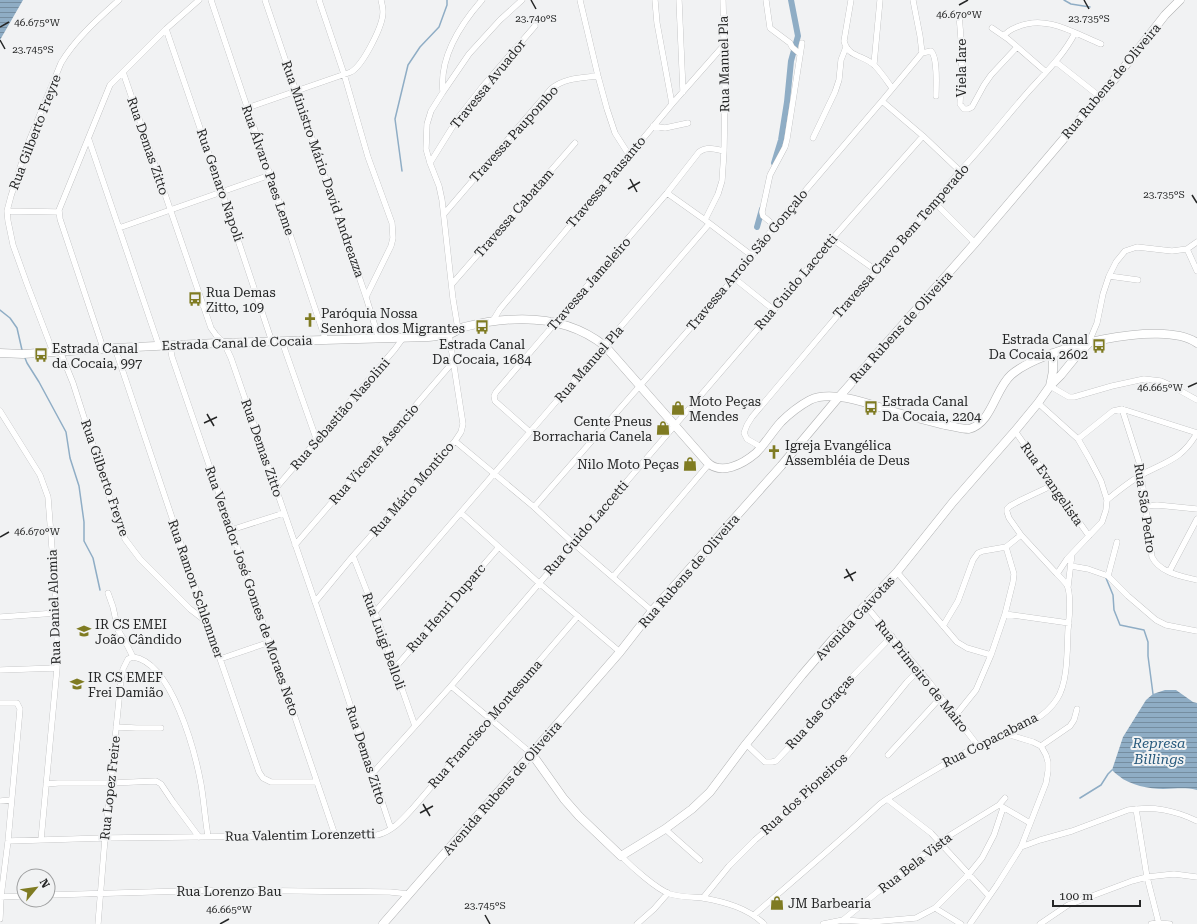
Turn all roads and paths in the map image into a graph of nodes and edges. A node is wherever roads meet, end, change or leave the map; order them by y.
1 (119, 0) edge
2 (199, 0) edge
3 (211, 0) edge
4 (265, 0) edge
5 (319, 0) edge
6 (381, 0) edge
7 (482, 0) edge
8 (522, 0) edge
9 (580, 0) edge
10 (656, 0) edge
11 (679, 0) edge
12 (723, 0) edge
13 (766, 0) edge
14 (851, 0) edge
15 (880, 0) edge
16 (913, 0) edge
17 (1180, 0) edge
18 (959, 14) dead end
19 (535, 26) dead end
20 (992, 28) dead end
21 (166, 29) junction
22 (1075, 33) junction
23 (1004, 36) junction
24 (802, 43) dead end
25 (1101, 44) dead end
26 (724, 45) junction
27 (846, 47) junction
28 (1017, 47) junction
29 (799, 54) junction
30 (922, 54) junction
31 (1056, 62) junction
32 (874, 64) junction
33 (123, 72) junction
34 (1046, 72) junction
35 (344, 74) junction
36 (598, 76) junction
37 (892, 88) junction
38 (296, 90) junction
39 (443, 92) junction
40 (683, 92) junction
41 (936, 96) dead end
42 (1099, 96) junction
43 (882, 101) junction
44 (672, 104) junction
45 (247, 108) junction
46 (688, 123) dead end
47 (653, 126) junction
48 (923, 136) junction
49 (813, 138) dead end
50 (89, 140) junction
51 (575, 143) dead end
52 (724, 150) junction
53 (629, 155) junction
54 (430, 163) junction
55 (960, 171) junction
56 (270, 175) junction
57 (222, 191) junction
58 (667, 193) junction
59 (935, 203) junction
60 (170, 210) junction
61 (7, 211) junction
62 (59, 212) junction
63 (444, 214) junction
64 (707, 222) junction
65 (775, 226) junction
66 (119, 228) junction
67 (832, 238) junction
68 (1197, 242) edge
69 (975, 243) junction
70 (1187, 250) junction
71 (751, 255) junction
72 (877, 271) junction
73 (1197, 271) edge
74 (1109, 276) junction
75 (734, 278) junction
76 (1138, 280) dead end
77 (452, 284) junction
78 (366, 297) junction
79 (774, 310) junction
80 (492, 322) junction
81 (556, 323) junction
82 (458, 329) junction
83 (449, 334) junction
84 (403, 338) junction
85 (379, 339) junction
86 (326, 340) junction
87 (1196, 341) edge
88 (272, 342) junction
89 (283, 342) junction
90 (1089, 342) junction
91 (224, 343) junction
92 (159, 346) junction
93 (170, 346) junction
94 (605, 346) junction
95 (104, 348) junction
96 (115, 348) junction
97 (56, 351) junction
98 (0, 353) edge
99 (1053, 353) junction
100 (453, 362) junction
101 (639, 385) junction
102 (1050, 386) junction
103 (838, 398) junction
104 (1197, 400) edge
105 (1038, 403) junction
106 (1122, 409) junction
107 (0, 412) edge
108 (674, 425) junction
109 (1015, 431) junction
110 (530, 432) junction
111 (1197, 433) edge
112 (1078, 439) junction
113 (317, 441) junction
114 (455, 441) junction
115 (761, 447) junction
116 (709, 464) junction
117 (493, 474) junction
118 (1142, 475) junction
119 (1053, 485) junction
120 (276, 488) junction
121 (1107, 500) junction
122 (1145, 506) junction
123 (534, 507) junction
124 (1197, 509) edge
125 (284, 513) junction
126 (461, 513) junction
127 (1197, 519) edge
128 (232, 530) junction
129 (1021, 535) junction
130 (1089, 536) junction
131 (1117, 542) dead end
132 (573, 543) junction
133 (295, 545) junction
134 (499, 547) junction
135 (1006, 547) junction
136 (1072, 554) junction
137 (353, 556) junction
138 (1071, 566) junction
139 (896, 572) junction
140 (1169, 572) junction
141 (1057, 574) junction
142 (1108, 576) junction
143 (613, 577) junction
144 (1197, 580) edge
145 (539, 583) junction
146 (1068, 589) junction
147 (108, 593) dead end
148 (315, 602) junction
149 (866, 606) junction
150 (652, 611) junction
151 (375, 612) junction
152 (57, 613) junction
153 (1005, 614) junction
154 (578, 616) junction
155 (0, 617) edge
156 (207, 622) junction
157 (1069, 623) junction
158 (943, 626) junction
159 (1197, 631) edge
160 (892, 636) junction
161 (270, 642) junction
162 (620, 652) junction
163 (991, 655) junction
164 (133, 657) junction
165 (220, 659) junction
166 (57, 668) junction
167 (394, 669) junction
168 (0, 670) edge
169 (919, 670) junction
170 (451, 686) junction
171 (941, 696) junction
172 (0, 703) edge
173 (1078, 709) dead end
174 (955, 716) junction
175 (489, 720) junction
176 (415, 726) junction
177 (116, 727) junction
178 (161, 728) dead end
179 (1007, 734) junction
180 (746, 744) junction
181 (978, 746) junction
182 (1041, 746) junction
183 (532, 754) junction
184 (888, 755) dead end
185 (372, 774) junction
186 (317, 782) junction
187 (110, 783) junction
188 (46, 784) junction
189 (1005, 798) dead end
190 (887, 799) junction
191 (12, 800) junction
192 (0, 801) edge
193 (1001, 806) junction
194 (1136, 809) junction
195 (1197, 821) edge
196 (1030, 823) junction
197 (391, 829) junction
198 (665, 829) junction
199 (334, 835) junction
200 (208, 836) junction
201 (199, 837) junction
202 (105, 838) junction
203 (40, 840) junction
204 (8, 841) junction
205 (939, 842) junction
206 (1021, 847) junction
207 (621, 856) junction
208 (700, 860) dead end
209 (969, 874) junction
210 (1147, 877) junction
211 (1197, 877) edge
212 (101, 892) junction
213 (668, 893) junction
214 (56, 894) edge
215 (409, 894) junction
216 (16, 896) edge
217 (989, 896) junction
218 (1, 897) edge
219 (703, 898) junction
220 (935, 908) junction
221 (754, 915) junction
222 (0, 919) edge
223 (843, 920) junction
224 (871, 923) edge
225 (98, 924) edge
226 (384, 924) edge
227 (637, 924) edge
228 (764, 924) edge
229 (822, 924) edge
230 (961, 924) edge
231 (970, 924) edge
232 (1040, 924) edge
233 (1151, 924) edge
234 (1158, 924) edge
235 (1170, 924) edge

1 - 61 street, Rua Gilberto Freyre
2 - 21 street
3 - 45 street, Rua Álvaro Paes Leme
4 - 38 street, Rua Ministro Mário David Andreazza
5 - 35 street
6 - 35 street
7 - 39 street
8 - 39 street
9 - 36 street
10 - 44 street
11 - 40 street
12 - 26 street, Rua Manuel Pla
13 - 29 street
14 - 27 street
15 - 32 street
16 - 30 street
17 - 42 street, Rua Rubens de Oliveira
18 - 28 street, Viela Iare
19 - 54 street, Travessa Avuador
20 - 23 street
21 - 33 street
21 - 57 street, Rua Genaro Napoli
22 - 23 street
22 - 25 street
22 - 31 street, Travessa Cravo Bem Temperado
23 - 28 street
24 - 29 street
26 - 40 street, Travessa Pausanto
26 - 52 street, Rua Manuel Pla
27 - 32 street
27 - 49 street
28 - 34 street
29 - 65 street
30 - 37 street, Travessa Arroio São Gonçalo
30 - 41 street
31 - 34 street, Travessa Cravo Bem Temperado
31 - 42 street
32 - 37 street
33 - 50 street
33 - 60 street, Rua Demas Zitto
34 - 55 street, Travessa Cravo Bem Temperado
35 - 38 street
35 - 78 street
36 - 53 street
36 - 63 street, Travessa Paupombo
37 - 43 street, Travessa Arroio São Gonçalo
38 - 45 street
38 - 78 street, Rua Ministro Mário David Andreazza
39 - 54 street
40 - 44 street, Travessa Pausanto
42 - 69 street, Rua Rubens de Oliveira
43 - 48 street
43 - 65 street, Travessa Arroio São Gonçalo
44 - 47 street, Travessa Pausanto
45 - 56 street, Rua Álvaro Paes Leme
46 - 47 street
47 - 53 street, Travessa Pausanto
48 - 55 street
48 - 67 street, Rua Guido Laccetti
50 - 62 street
50 - 66 street
51 - 77 street, Travessa Cabatam
52 - 58 street, Travessa Jameleiro
52 - 64 street, Rua Manuel Pla
53 - 80 street, Travessa Pausanto
54 - 63 street
55 - 59 street, Travessa Cravo Bem Temperado
56 - 57 street
56 - 86 street, Rua Álvaro Paes Leme
57 - 60 street
57 - 88 street, Rua Genaro Napoli
58 - 64 street
58 - 81 street, Travessa Jameleiro
59 - 69 street
59 - 72 street, Travessa Cravo Bem Temperado
60 - 66 street
60 - 91 street, Rua Demas Zitto
61 - 62 street
61 - 97 street, Rua Gilberto Freyre
62 - 95 street
63 - 77 street
64 - 71 street
64 - 94 street, Rua Manuel Pla
65 - 71 street, Travessa Arroio São Gonçalo
66 - 92 street
67 - 72 street
67 - 79 street, Rua Guido Laccetti
68 - 70 street
69 - 103 street, Rua Rubens de Oliveira
70 - 73 street
70 - 74 street
71 - 75 street, Travessa Arroio São Gonçalo
72 - 115 street, Travessa Cravo Bem Temperado
74 - 76 street
74 - 90 street
75 - 79 street
75 - 101 street, Travessa Arroio São Gonçalo
77 - 82 street
78 - 85 street, Rua Ministro Mário David Andreazza
79 - 108 street, Rua Guido Laccetti
80 - 81 street, Estrada Canal de Cocaia
80 - 82 street, Estrada Canal de Cocaia
81 - 94 street, Estrada Canal de Cocaia
81 - 110 street, Travessa Jameleiro
82 - 83 street, Estrada Canal de Cocaia
83 - 84 street, Estrada Canal de Cocaia
83 - 100 street, Rua Mário Montico
84 - 85 street, Estrada Canal de Cocaia
84 - 113 street, Rua Sebastião Nasolini
85 - 86 street, Estrada Canal de Cocaia
86 - 89 street, Estrada Canal de Cocaia
87 - 90 street
88 - 89 street, Estrada Canal de Cocaia
88 - 91 street, Estrada Canal de Cocaia
89 - 113 street
90 - 99 street
90 - 102 street
91 - 93 street, Estrada Canal de Cocaia
91 - 120 street, Rua Demas Zitto
92 - 93 street, Estrada Canal de Cocaia
92 - 96 street, Estrada Canal de Cocaia
93 - 128 street, Rua Vereador José Gomes de Moraes Neto
94 - 101 street, Estrada Canal de Cocaia
94 - 110 street, Rua Manuel Pla
95 - 96 street, Estrada Canal de Cocaia
95 - 97 street, Estrada Canal de Cocaia
96 - 156 street, Rua Ramon Schlemmer
97 - 98 street, Estrada Canal de Cocaia
97 - 156 street, Rua Gilberto Freyre
99 - 102 street, Avenida Gaivotas
99 - 103 street
100 - 114 street, Rua Mário Montico
100 - 133 street, Rua Vicente Asencio
101 - 108 street, Estrada Canal de Cocaia
101 - 123 street, Travessa Arroio São Gonçalo
102 - 104 street
102 - 105 street, Avenida Gaivotas
103 - 115 street
103 - 150 street, Rua Rubens de Oliveira
105 - 109 street, Avenida Gaivotas
105 - 112 street
106 - 111 street
106 - 112 street
106 - 118 street, Rua São Pedro
107 - 152 street, Rua Daniel Alomia
108 - 116 street, Estrada Canal de Cocaia
108 - 132 street, Rua Guido Laccetti
109 - 119 street, Rua Evangelista
109 - 139 street, Avenida Gaivotas
110 - 117 street, Rua Manuel Pla
111 - 118 street
112 - 121 street
113 - 120 street, Rua Sebastião Nasolini
114 - 117 street
114 - 137 street, Rua Mário Montico
115 - 116 street
116 - 143 street
117 - 123 street
117 - 126 street, Rua Manuel Pla
118 - 121 street
118 - 122 street, Rua São Pedro
119 - 129 street
119 - 130 street, Rua Evangelista
120 - 125 street, Rua Demas Zitto
121 - 130 street
122 - 124 street
122 - 140 street, Rua São Pedro
123 - 132 street
125 - 128 street
125 - 133 street, Rua Demas Zitto
126 - 134 street
126 - 151 street, Rua Manuel Pla
127 - 140 street
128 - 161 street, Rua Vereador José Gomes de Moraes Neto
129 - 135 street
129 - 141 street
130 - 136 street
131 - 142 street
132 - 143 street
132 - 145 street, Rua Guido Laccetti
133 - 148 street, Rua Demas Zitto
134 - 145 street
134 - 167 street, Rua Henri Duparc
135 - 153 street
135 - 158 street
136 - 138 street, Rua Copacabana
136 - 141 street
137 - 148 street, Rua Mário Montico
137 - 151 street, Rua Luigi Belloli
138 - 142 street
138 - 146 street, Rua Copacabana
139 - 149 street, Avenida Gaivotas
139 - 158 street
140 - 144 street, Rua São Pedro
141 - 146 street
142 - 159 street
143 - 150 street
145 - 154 street
145 - 170 street, Rua Guido Laccetti
146 - 157 street, Rua Copacabana
147 - 164 street
148 - 185 street, Rua Demas Zitto
149 - 160 street, Rua Primeiro de Mairo
149 - 180 street, Avenida Gaivotas
150 - 162 street, Rua Rubens de Oliveira
151 - 167 street, Rua Luigi Belloli
152 - 155 street
152 - 166 street, Rua Daniel Alomia
153 - 157 street
153 - 163 street
154 - 162 street
154 - 175 street, Rua Francisco Montesuma
156 - 165 street, Rua Ramon Schlemmer
157 - 179 street, Rua Copacabana
158 - 163 street
160 - 169 street, Rua Primeiro de Mairo
160 - 180 street, Rua das Graças
161 - 165 street
161 - 186 street, Rua Vereador José Gomes de Moraes Neto
162 - 183 street, Avenida Rubens de Oliveira
163 - 174 street
164 - 177 street, Rua Lopez Freire
164 - 200 street, Rua Valentim Lorenzetti
165 - 186 street, Rua Ramon Schlemmer
166 - 168 street
166 - 188 street, Rua Daniel Alomia
167 - 176 street, Rua Luigi Belloli
169 - 171 street, Rua Primeiro de Mairo
169 - 219 street, Rua dos Pioneiros
170 - 175 street
170 - 176 street, Rua Guido Laccetti
171 - 174 street, Rua Primeiro de Mairo
171 - 184 street
172 - 191 street
173 - 182 street
174 - 181 street, Rua Primeiro de Mairo
175 - 183 street
175 - 197 street, Rua Francisco Montesuma
176 - 185 street, Rua Guido Laccetti
177 - 178 street
177 - 187 street, Rua Lopez Freire
179 - 181 street, Rua Copacabana
179 - 182 street
180 - 198 street, Avenida Gaivotas
181 - 190 street, Rua Copacabana
182 - 196 street
183 - 207 street
183 - 215 street, Avenida Rubens de Oliveira
185 - 197 street, Rua Demas Zitto
186 - 199 street, Rua Vereador José Gomes de Moraes Neto
187 - 188 street
187 - 201 street
187 - 202 street, Rua Lopez Freire
188 - 203 street, Rua Daniel Alomia
189 - 193 street, Rua Bela Vista
190 - 205 street
190 - 221 street, Rua Copacabana
191 - 192 street
191 - 204 street
193 - 196 street
193 - 205 street, Rua Bela Vista
193 - 209 street
194 - 195 street
194 - 206 street
194 - 210 street
196 - 206 street
197 - 199 street, Rua Valentim Lorenzetti
198 - 207 street, Avenida Gaivotas
198 - 208 street
199 - 200 street, Rua Valentim Lorenzetti
200 - 201 street, Rua Valentim Lorenzetti
201 - 202 street, Rua Valentim Lorenzetti
202 - 203 street, Rua Valentim Lorenzetti
202 - 212 street, Rua Lopez Freire
203 - 204 street, Rua Valentim Lorenzetti
204 - 218 street
205 - 209 street
205 - 223 street, Rua Bela Vista
206 - 217 street
207 - 213 street
209 - 217 street
209 - 220 street
210 - 211 street
210 - 232 street
210 - 234 street
212 - 214 street, Rua Lorenzo Bau
212 - 215 street, Rua Lorenzo Bau
212 - 225 street, Rua Lopez Freire
213 - 219 street
213 - 227 street
215 - 226 street, Avenida Rubens de Oliveira
216 - 218 street
217 - 231 street
218 - 222 street
219 - 221 street
220 - 224 street
220 - 230 street
221 - 228 street
223 - 224 street
223 - 229 street, Rua Bela Vista
233 - 234 street
234 - 235 street

